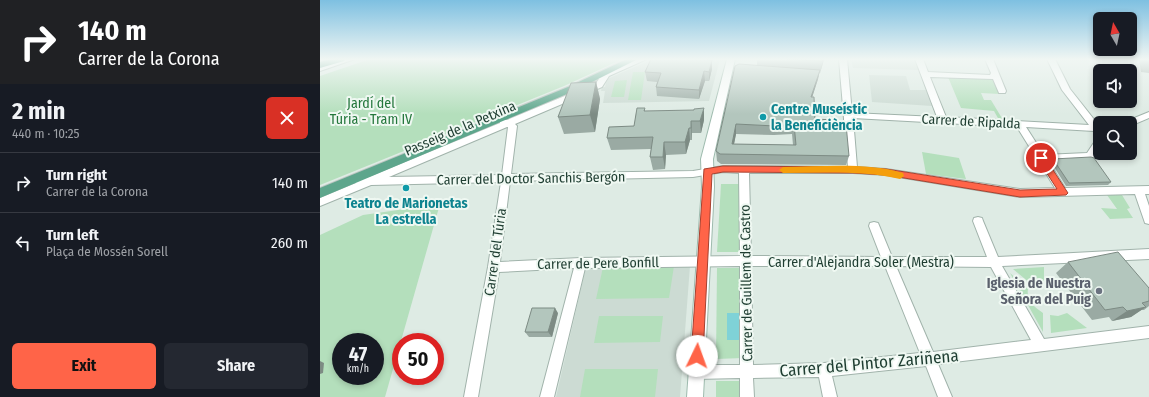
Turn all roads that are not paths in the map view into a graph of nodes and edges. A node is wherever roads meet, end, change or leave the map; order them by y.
1 (595, 78) edge
2 (600, 78) edge
3 (604, 78) edge
4 (730, 78) edge
5 (844, 78) edge
6 (926, 78) edge
7 (996, 78) edge
8 (1060, 78) edge
9 (571, 89) junction
10 (1002, 91) dead end
11 (847, 115) junction
12 (1149, 115) edge
13 (942, 119) junction
14 (495, 120) junction
15 (1137, 120) edge
16 (507, 123) junction
17 (1020, 124) junction
18 (1093, 124) edge
19 (1093, 130) edge
20 (1093, 154) edge
21 (1041, 158) junction
22 (744, 169) junction
23 (853, 170) junction
24 (707, 172) junction
25 (354, 179) junction
26 (505, 179) junction
27 (368, 181) junction
28 (1146, 190) edge
29 (320, 193) edge
30 (1063, 193) junction
31 (320, 202) edge
32 (1149, 220) edge
33 (978, 221) dead end
34 (874, 226) dead end
35 (1149, 254) edge
36 (1110, 256) junction
37 (703, 261) junction
38 (746, 261) junction
39 (888, 262) junction
40 (994, 262) junction
41 (581, 263) junction
42 (494, 267) junction
43 (1120, 268) edge
44 (1149, 332) edge
45 (1041, 345) junction
46 (929, 359) junction
47 (824, 370) junction
48 (747, 371) junction
49 (696, 372) junction
50 (471, 397) edge
51 (547, 397) edge
52 (695, 397) edge
53 (747, 397) edge
54 (830, 397) edge
55 (945, 397) edge

1 - 9 main road, Passeig de la Petxina
2 - 9 street, Passeig de la Petxina
3 - 16 street, Passeig de la Petxina
4 - 24 main road
5 - 11 street
6 - 13 street
7 - 10 street
8 - 18 street
9 - 14 main road, Passeig de la Petxina
11 - 13 street, Carrer de Ripalda
11 - 23 street
12 - 15 street
13 - 17 street, Carrer de Ripalda
14 - 16 street
14 - 25 main road, Passeig de la Petxina
16 - 26 street, Carrer del Túria
16 - 27 street, Passeig de la Petxina
17 - 19 street, Carrer de Ripalda
17 - 21 street
20 - 21 street
21 - 30 street
22 - 23 street, Carrer del Doctor Sanchis Bergón
22 - 24 street, Carrer del Doctor Sanchis Bergón
22 - 38 street, Carrer de Guillem de Castro
23 - 30 street, Carrer del Doctor Sanchis Bergón
24 - 26 street, Carrer del Doctor Sanchis Bergón
24 - 37 main road
25 - 27 street, Carrer del Doctor Sanchis Bergón
25 - 29 main road, Passeig de la Petxina
26 - 27 street, Carrer del Doctor Sanchis Bergón
26 - 42 street, Carrer del Túria
27 - 31 street, Passeig de la Petxina
28 - 30 street, Carrer del Doctor Sanchis Bergón
28 - 32 street
33 - 40 street
34 - 39 street
35 - 36 street, Carrer d'Alejandra Soler (Mestra)
36 - 40 street, Carrer d'Alejandra Soler (Mestra)
36 - 43 street
37 - 38 street, Carrer d'Alejandra Soler (Mestra)
37 - 41 street, Carrer de Pere Bonfill
37 - 49 main road
38 - 39 street, Carrer d'Alejandra Soler (Mestra)
38 - 48 street, Carrer de Guillem de Castro
39 - 40 street, Carrer d'Alejandra Soler (Mestra)
39 - 46 street
40 - 45 street
41 - 42 street, Carrer de Pere Bonfill
41 - 51 street
42 - 50 street, Carrer del Túria
44 - 45 street, Carrer del Pintor Zariñena
45 - 46 street, Carrer del Pintor Zariñena
46 - 47 street, Carrer del Pintor Zariñena
46 - 55 street
47 - 48 street, Carrer del Pintor Zariñena
47 - 54 street
48 - 49 street, Carrer del Pintor Zariñena
48 - 53 street, Carrer de Guillem de Castro
49 - 52 main road

